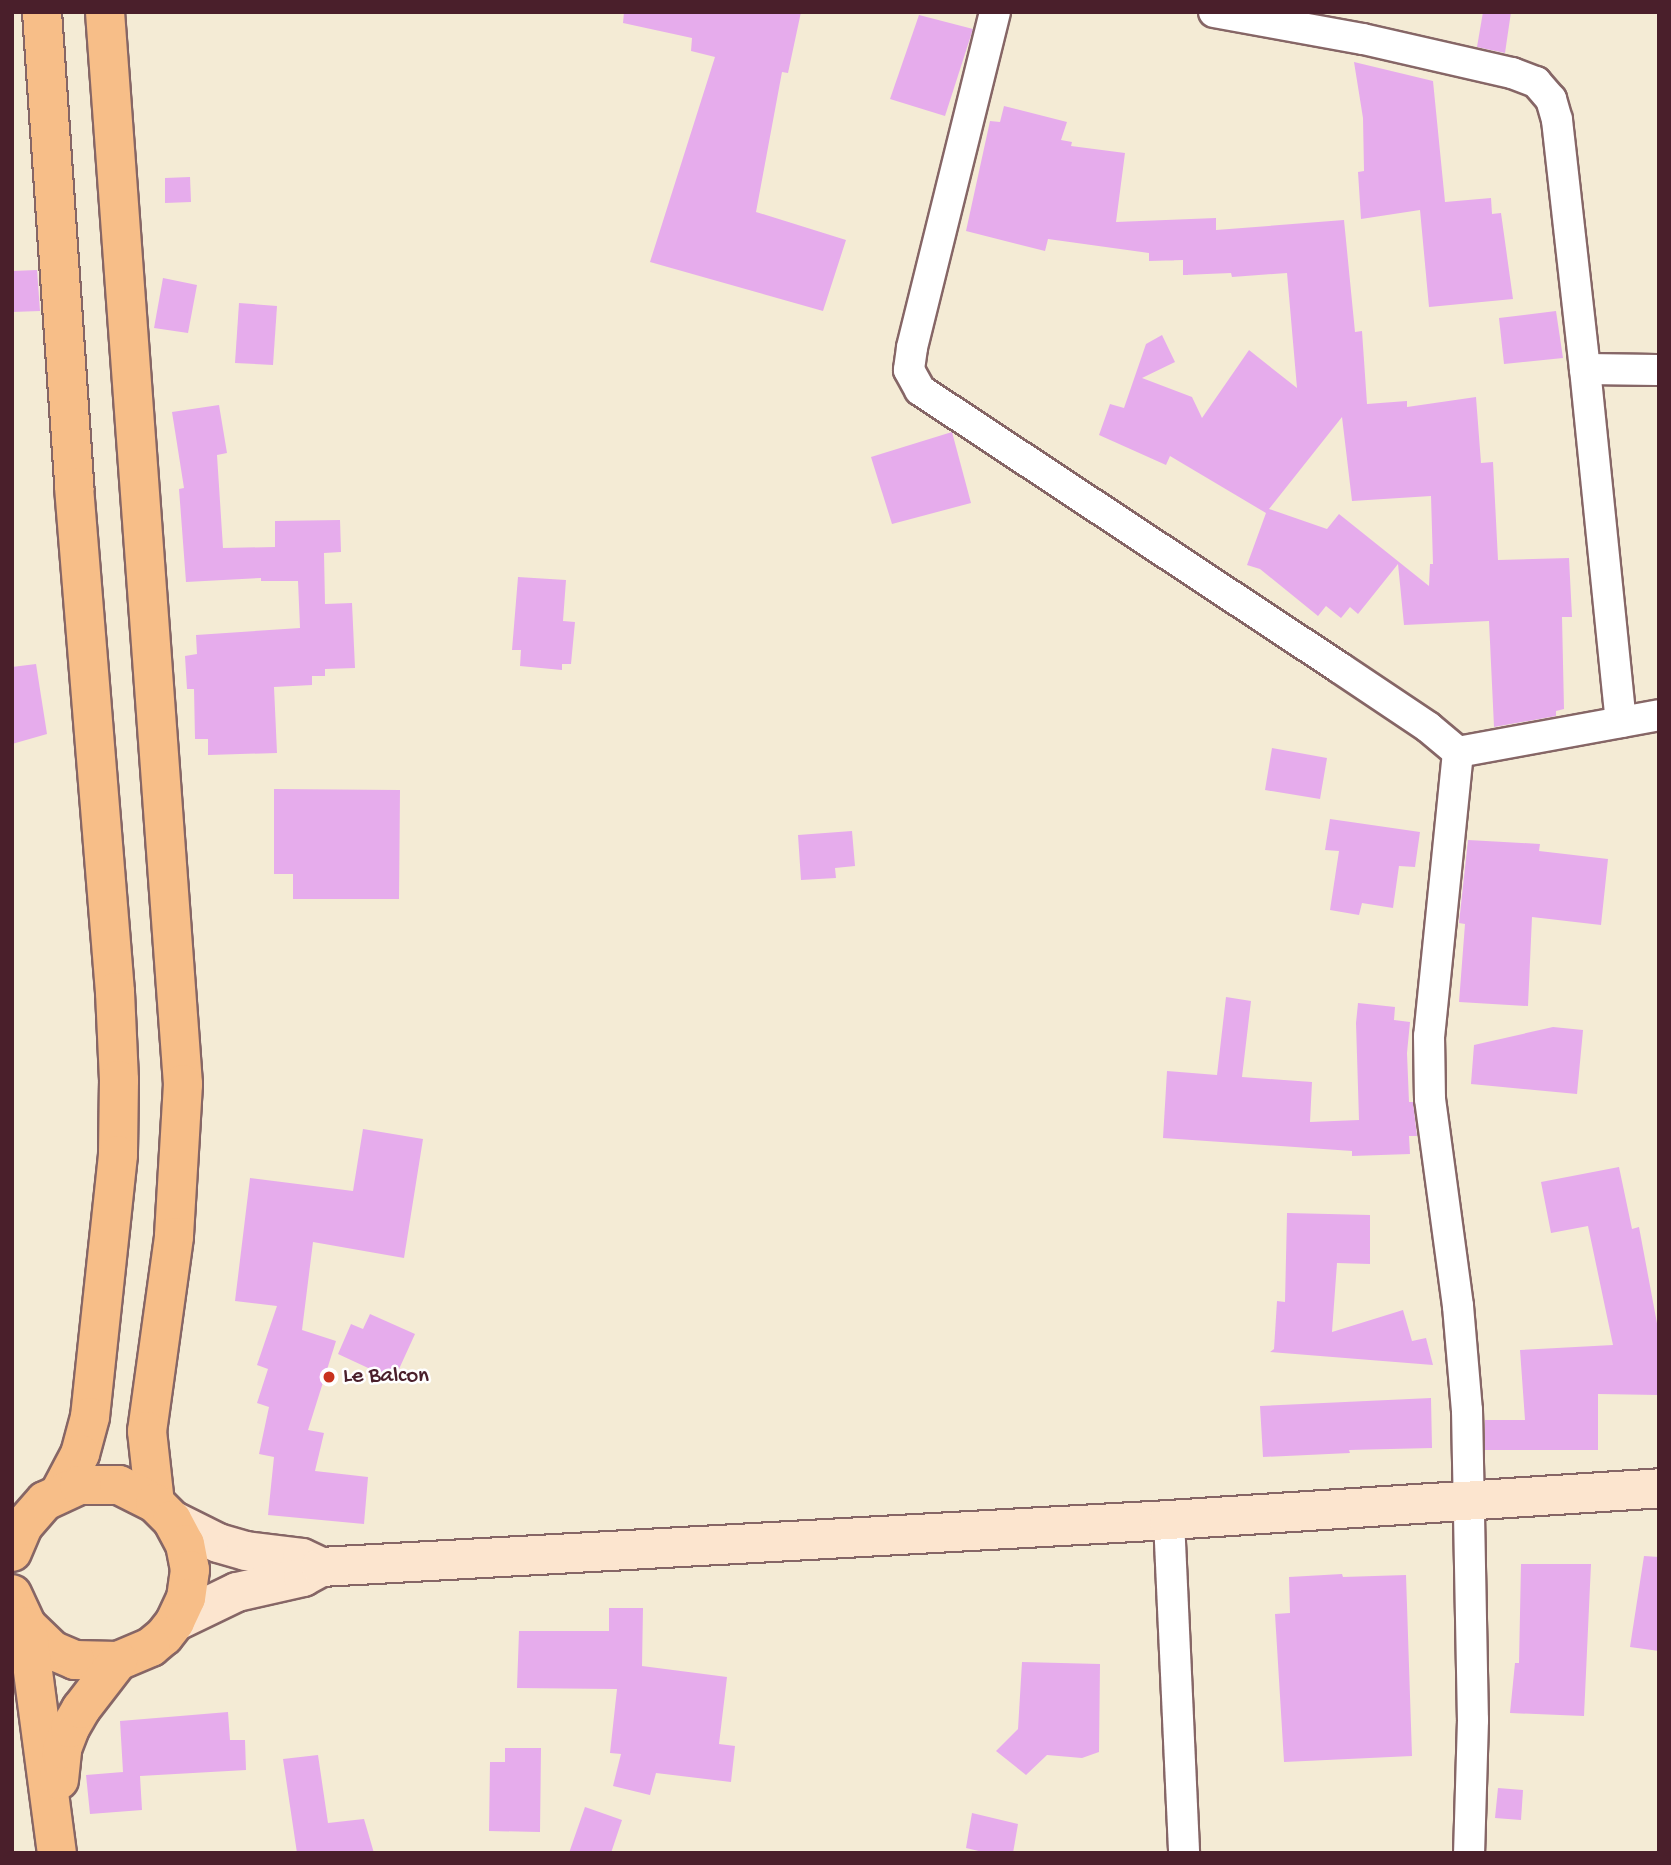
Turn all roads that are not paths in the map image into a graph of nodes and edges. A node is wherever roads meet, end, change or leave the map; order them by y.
1 (42, 12) edge
2 (105, 12) edge
3 (995, 12) edge
4 (1214, 12) edge
5 (1586, 369) junction
6 (1659, 370) edge
7 (1659, 715) edge
8 (1621, 722) junction
9 (1458, 752) junction
10 (1659, 1488) edge
11 (60, 1492) junction
12 (1467, 1499) junction
13 (163, 1511) junction
14 (1169, 1520) junction
15 (13, 1545) edge
16 (321, 1567) junction
17 (17, 1610) edge
18 (175, 1622) junction
19 (118, 1661) junction
20 (56, 1835) edge
21 (1184, 1853) edge
22 (1469, 1853) edge

1 - 11 main road
2 - 13 main road
3 - 9 street
4 - 5 street
5 - 6 street
5 - 8 street
7 - 8 street
8 - 9 street
9 - 12 street
10 - 12 main road
11 - 13 main road
11 - 15 main road
12 - 14 main road
12 - 22 street
13 - 16 main road
13 - 18 main road
14 - 16 main road
14 - 21 street
16 - 18 main road
17 - 19 main road
17 - 20 main road
18 - 19 main road
19 - 20 main road

